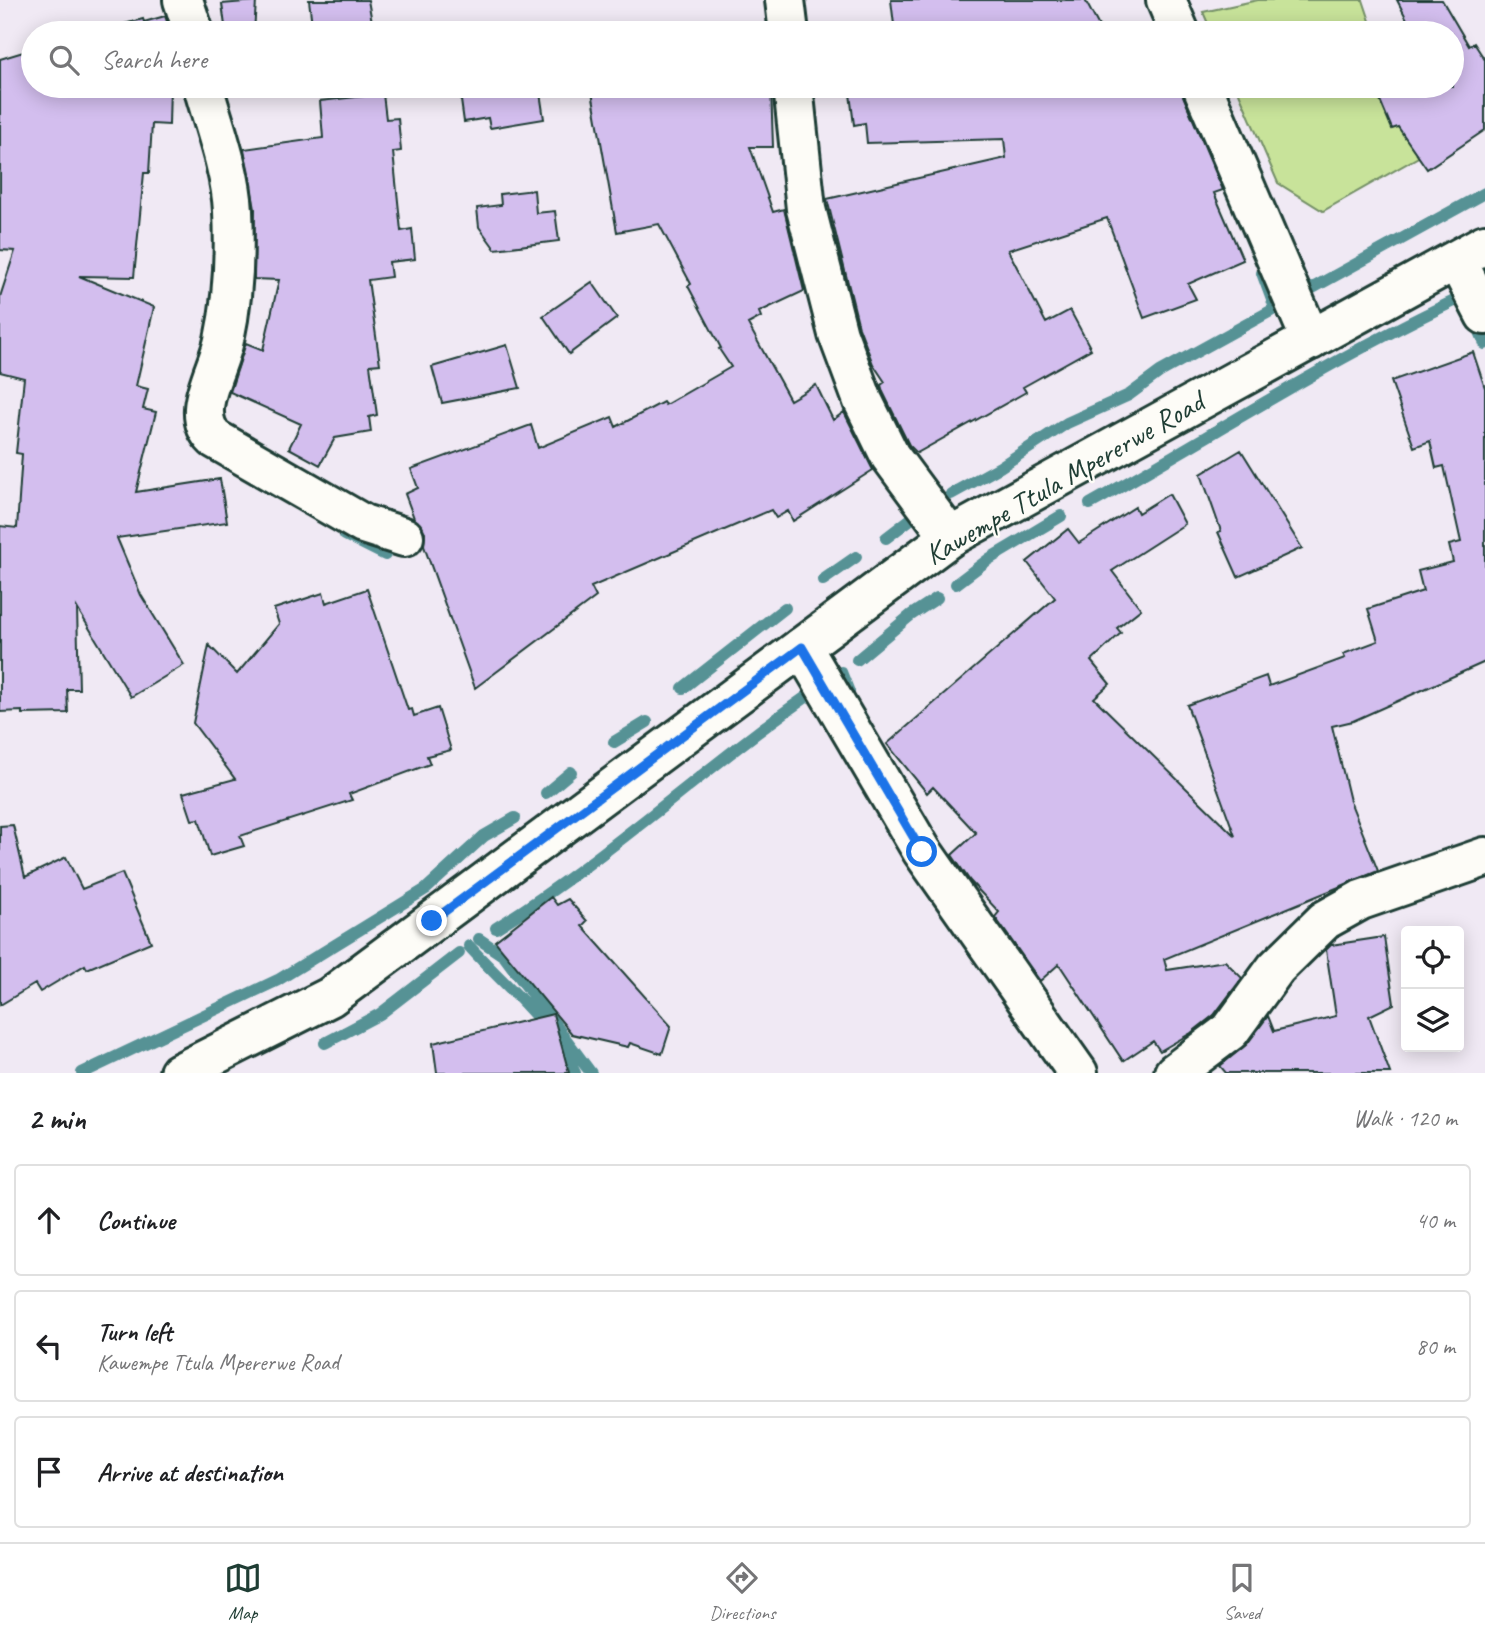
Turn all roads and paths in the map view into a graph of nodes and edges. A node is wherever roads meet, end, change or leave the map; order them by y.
1 (183, 0) edge
2 (786, 0) edge
3 (1166, 0) edge
4 (190, 21) edge
5 (788, 21) edge
6 (1175, 21) edge
7 (207, 98) edge
8 (794, 98) edge
9 (1207, 98) edge
10 (1471, 252) edge
11 (1485, 316) edge
12 (1311, 340) junction
13 (404, 537) dead end
14 (950, 537) junction
15 (802, 647) junction
16 (1485, 857) edge
17 (178, 1073) edge
18 (1078, 1073) edge
19 (1174, 1073) edge

1 - 4 street
2 - 5 street
3 - 6 street
7 - 13 street
8 - 14 street
9 - 12 street
10 - 11 street
10 - 12 street, Kawempe Ttula Mpererwe Road
12 - 14 street, Kawempe Ttula Mpererwe Road
14 - 15 street, Kawempe Ttula Mpererwe Road
15 - 17 street, Kawempe Ttula Mpererwe Road
15 - 18 street
16 - 19 street

